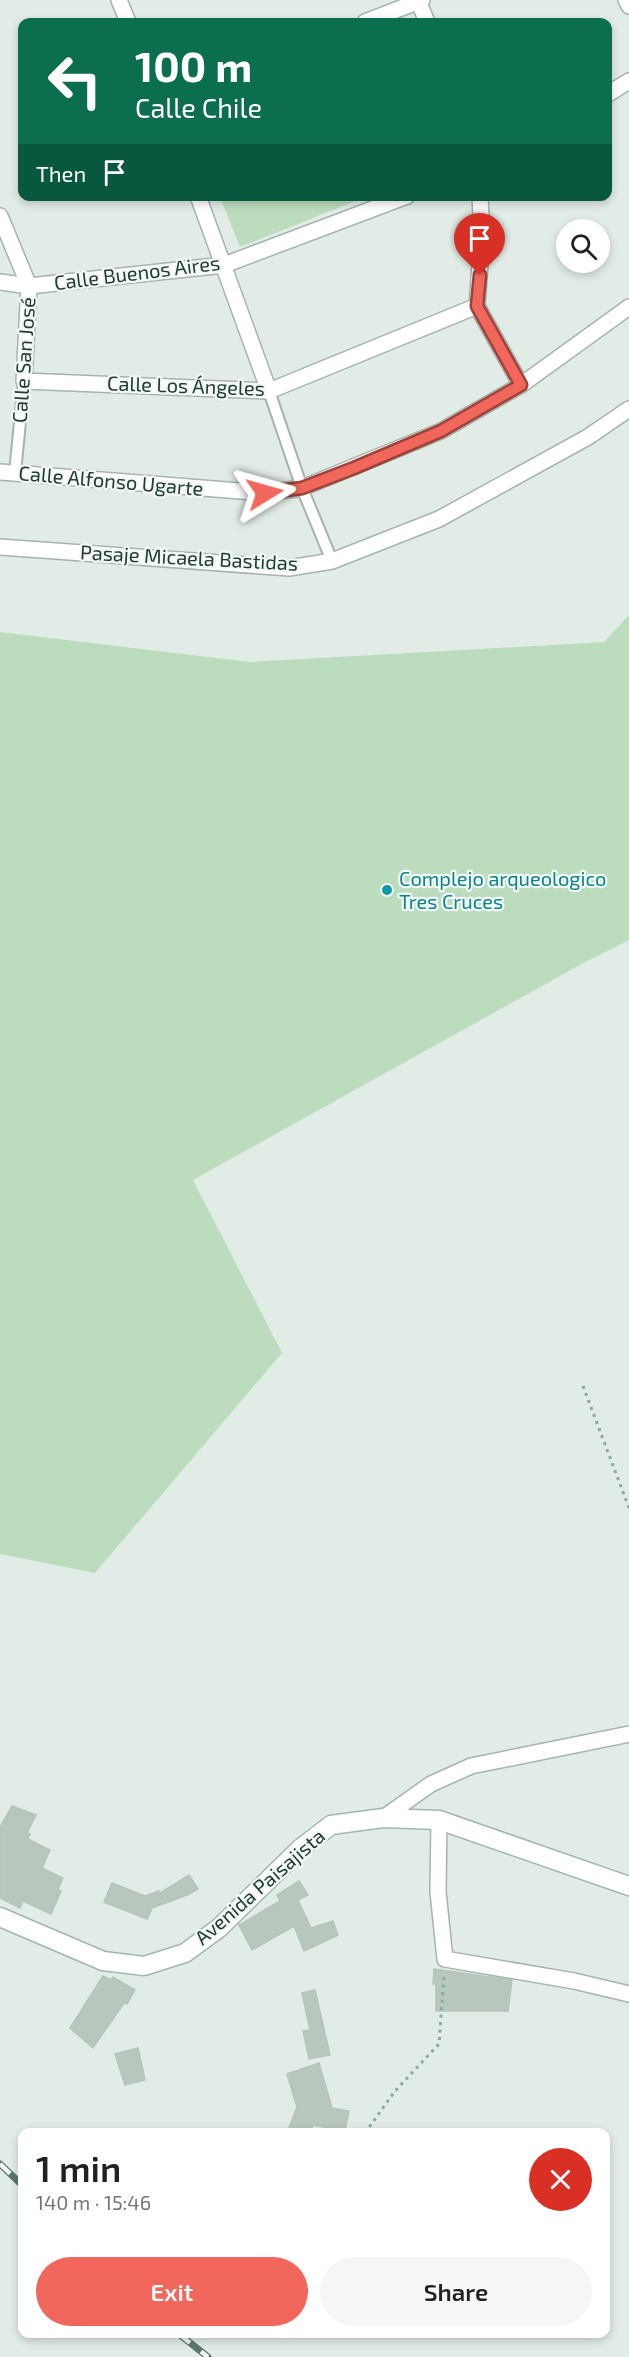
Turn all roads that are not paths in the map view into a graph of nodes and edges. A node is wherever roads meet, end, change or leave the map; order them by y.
1 (119, 0) edge
2 (419, 0) edge
3 (626, 0) edge
4 (629, 6) edge
5 (127, 18) edge
6 (375, 18) edge
7 (426, 18) edge
8 (629, 81) edge
9 (612, 92) edge
10 (200, 201) edge
11 (394, 201) edge
12 (480, 201) edge
13 (0, 216) edge
14 (224, 264) junction
15 (0, 282) edge
16 (29, 286) junction
17 (477, 306) junction
18 (629, 307) edge
19 (24, 381) junction
20 (521, 385) junction
21 (269, 391) junction
22 (629, 409) edge
23 (7, 472) edge
24 (302, 488) junction
25 (0, 547) edge
26 (332, 561) junction
27 (629, 1734) edge
28 (383, 1818) junction
29 (440, 1820) junction
30 (628, 1885) edge
31 (0, 1917) edge
32 (629, 1994) edge

1 - 5 street
2 - 6 street
2 - 7 street
3 - 4 street
8 - 9 street
10 - 14 street
11 - 14 street, Calle Buenos Aires
12 - 17 street
13 - 16 street, Calle San José
14 - 16 street, Calle Buenos Aires
14 - 21 street
15 - 16 street, Calle Buenos Aires
16 - 19 street, Calle San José
17 - 20 street
17 - 21 street, Calle Los Ángeles
18 - 20 street, Calle Alfonso Ugarte
19 - 21 street, Calle Los Ángeles
19 - 23 street, Calle San José
20 - 24 street, Calle Alfonso Ugarte
21 - 24 street
22 - 26 street, Pasaje Micaela Bastidas
23 - 24 street, Calle Alfonso Ugarte
24 - 26 street
25 - 26 street, Pasaje Micaela Bastidas
27 - 28 street
28 - 29 main road, Avenida Paisajista
28 - 31 main road, Avenida Paisajista
29 - 30 main road, Avenida Paisajista
29 - 32 street

